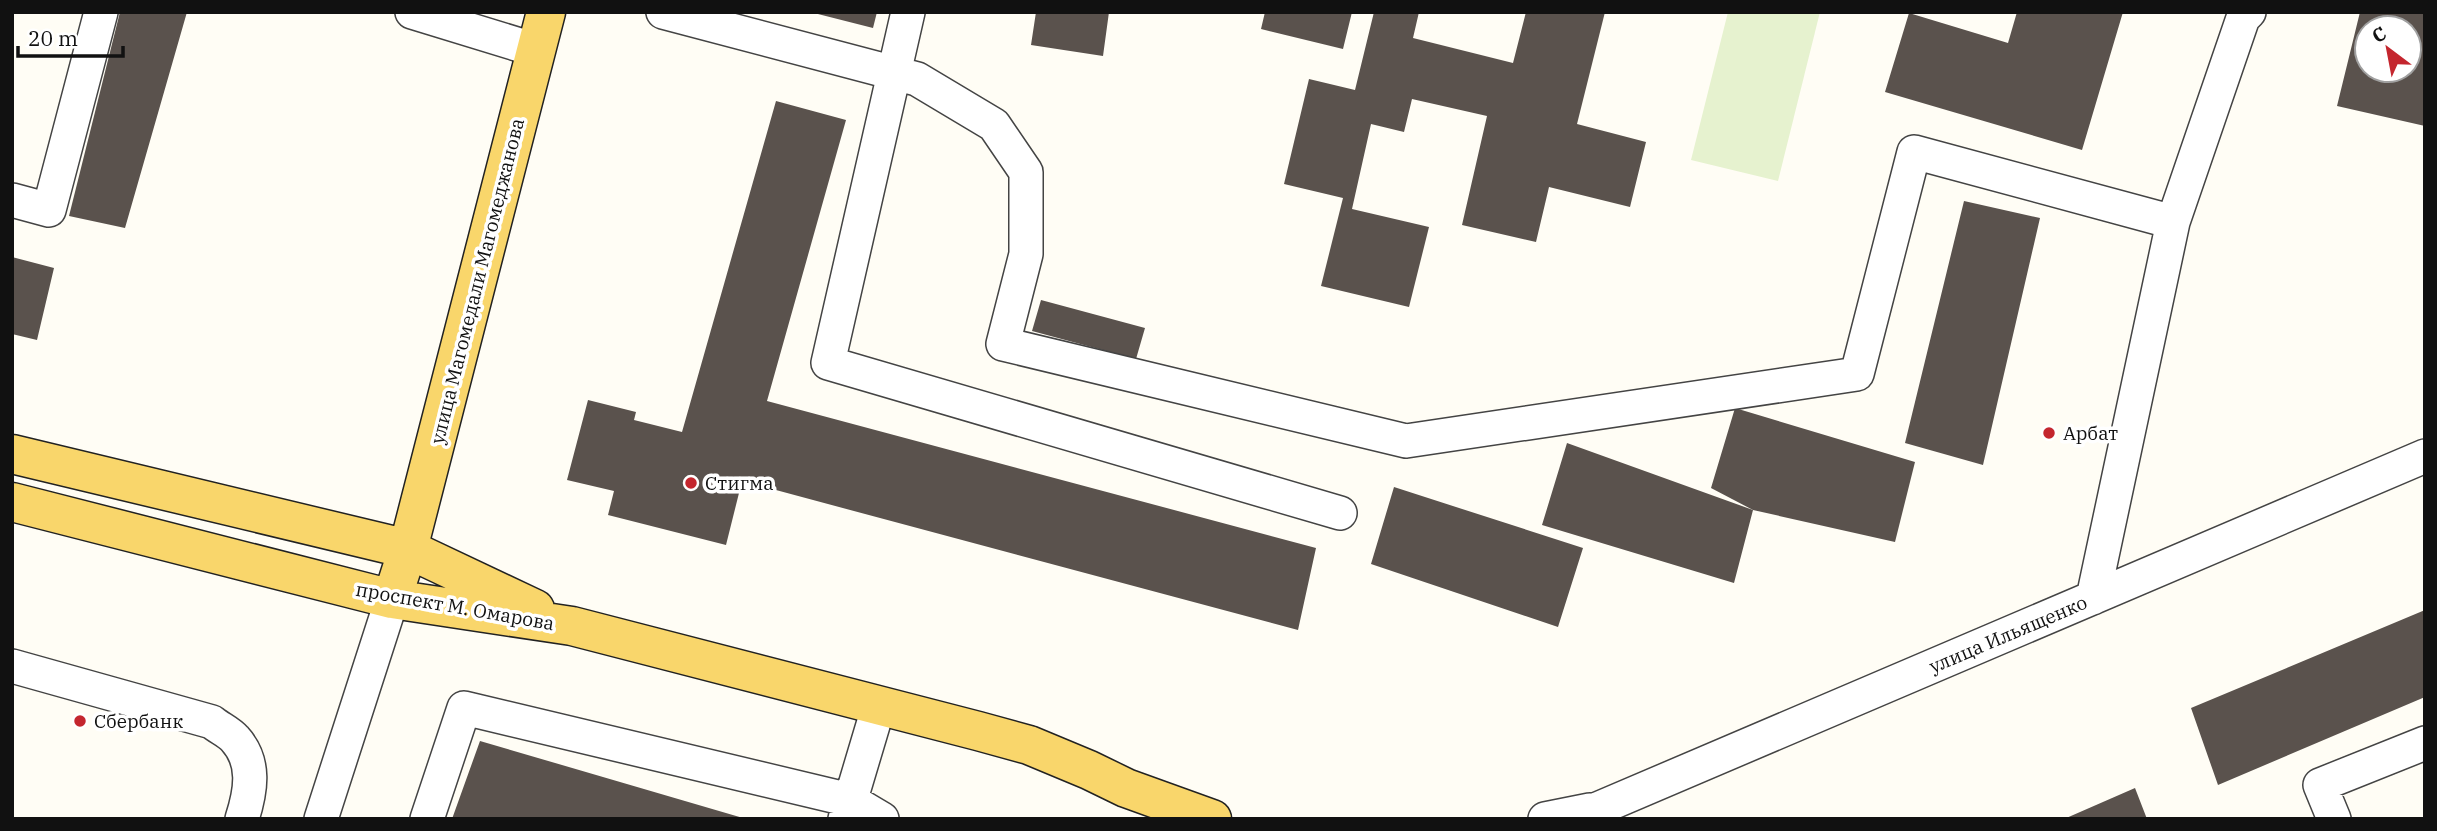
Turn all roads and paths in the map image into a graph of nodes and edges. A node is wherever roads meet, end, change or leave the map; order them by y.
1 (101, 12) edge
2 (412, 12) edge
3 (546, 12) edge
4 (908, 12) edge
5 (2249, 12) edge
6 (677, 14) edge
7 (536, 50) junction
8 (893, 73) junction
9 (12, 200) edge
10 (2173, 222) junction
11 (12, 454) edge
12 (2425, 456) edge
13 (12, 502) edge
14 (1340, 513) dead end
15 (408, 549) junction
16 (2094, 598) junction
17 (393, 600) junction
18 (572, 626) junction
19 (12, 666) edge
20 (879, 705) junction
21 (2425, 743) edge
22 (1126, 788) junction
23 (847, 809) edge
24 (1582, 814) edge
25 (242, 819) edge
26 (321, 819) edge
27 (427, 819) edge
28 (882, 819) edge
29 (1154, 819) edge
30 (1212, 819) edge
31 (1545, 819) edge
32 (2334, 819) edge

1 - 9 street
2 - 7 street
3 - 7 main road, улица Магомедали Магомеджанова
4 - 8 street
5 - 10 street
6 - 8 street
7 - 15 main road, улица Магомедали Магомеджанова
8 - 10 street
8 - 14 street
10 - 16 street
11 - 15 main road, проспект М. Омарова
12 - 16 street, улица Ильященко
13 - 17 main road, проспект М. Омарова
15 - 17 main road, улица Магомедали Магомеджанова
15 - 18 main road, проспект М. Омарова
16 - 24 street, улица Ильященко
17 - 18 main road, проспект М. Омарова
17 - 26 street
18 - 20 main road
19 - 25 street
20 - 22 main road
20 - 23 street
21 - 32 street
22 - 29 main road
22 - 30 main road
23 - 27 street
23 - 28 street
24 - 31 street, улица Ильященко

